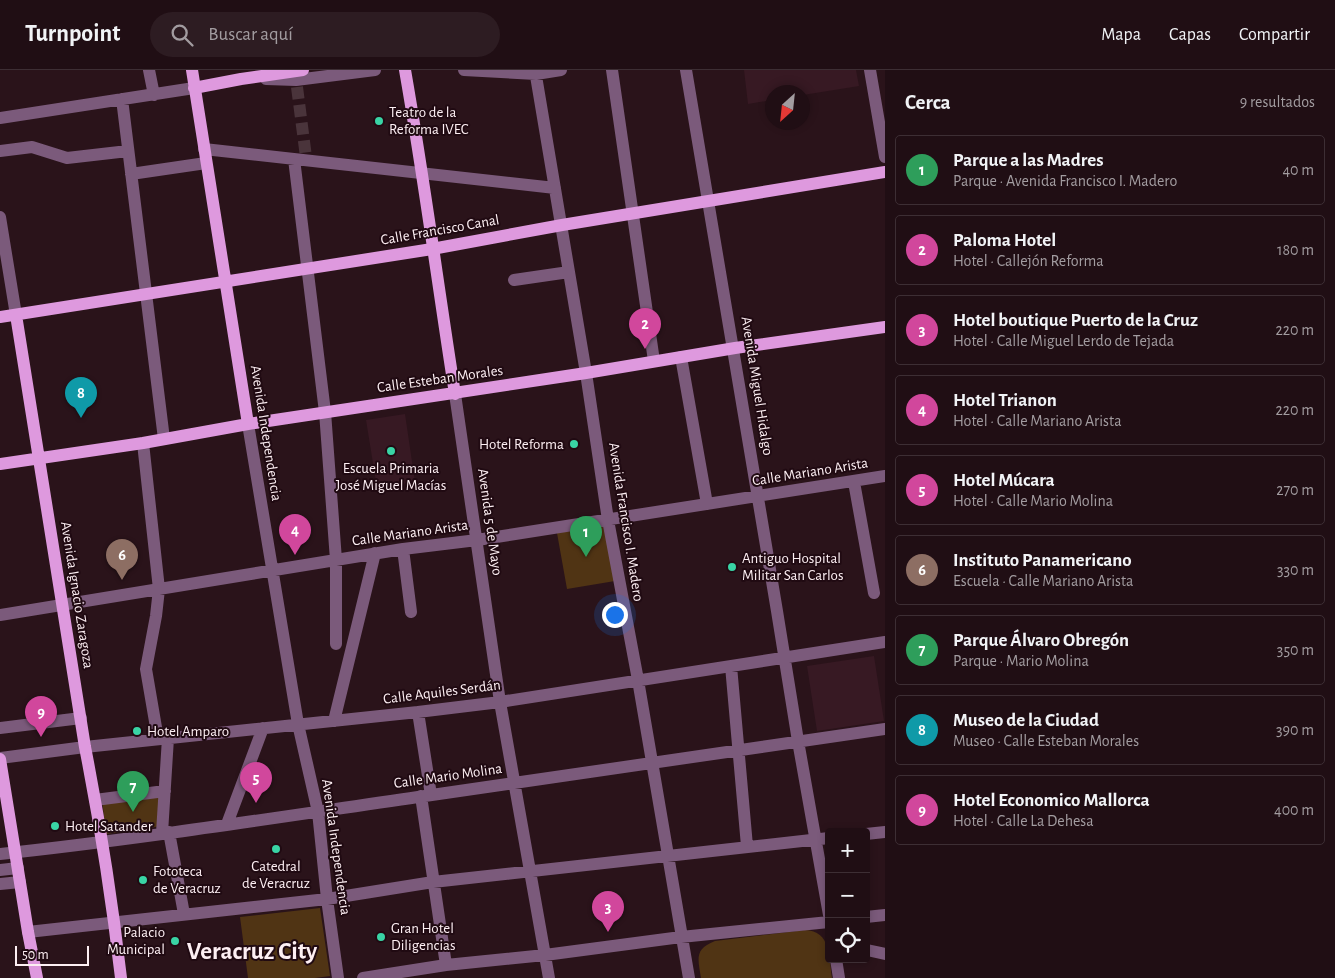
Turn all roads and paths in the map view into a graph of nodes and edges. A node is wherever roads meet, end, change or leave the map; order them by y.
1 (149, 70) edge
2 (192, 70) edge
3 (375, 70) edge
4 (405, 70) edge
5 (464, 70) edge
6 (561, 70) edge
7 (612, 70) edge
8 (686, 70) edge
9 (870, 70) edge
10 (535, 72) edge
11 (299, 79) edge
12 (194, 88) junction
13 (154, 95) junction
14 (122, 99) junction
15 (0, 118) edge
16 (204, 149) junction
17 (0, 151) edge
18 (128, 151) junction
19 (885, 157) edge
20 (302, 159) junction
21 (206, 163) junction
22 (885, 172) edge
23 (423, 173) junction
24 (131, 174) junction
25 (556, 188) junction
26 (709, 202) junction
27 (632, 214) junction
28 (0, 217) edge
29 (562, 225) junction
30 (432, 249) junction
31 (308, 268) junction
32 (569, 272) junction
33 (514, 280) dead end
34 (225, 282) junction
35 (146, 293) junction
36 (16, 315) junction
37 (0, 317) edge
38 (885, 327) edge
39 (734, 348) junction
40 (681, 357) junction
41 (654, 361) junction
42 (586, 373) junction
43 (455, 394) junction
44 (325, 412) junction
45 (248, 424) junction
46 (164, 439) junction
47 (143, 443) junction
48 (39, 458) junction
49 (0, 464) edge
50 (885, 476) edge
51 (854, 482) junction
52 (759, 496) junction
53 (706, 504) junction
54 (608, 520) junction
55 (477, 540) junction
56 (402, 549) junction
57 (375, 554) junction
58 (336, 560) junction
59 (273, 571) junction
60 (159, 589) junction
61 (874, 593) dead end
62 (63, 605) junction
63 (411, 612) dead end
64 (0, 615) edge
65 (885, 642) edge
66 (336, 644) dead end
67 (786, 658) junction
68 (731, 666) junction
69 (638, 680) junction
70 (500, 702) junction
71 (418, 712) junction
72 (81, 718) junction
73 (334, 721) junction
74 (298, 724) junction
75 (0, 728) edge
76 (263, 728) junction
77 (885, 729) edge
78 (163, 739) junction
79 (798, 742) junction
80 (85, 747) junction
81 (739, 750) junction
82 (0, 759) edge
83 (651, 763) junction
84 (514, 783) junction
85 (164, 792) junction
86 (426, 796) junction
87 (96, 800) junction
88 (318, 812) junction
89 (226, 824) junction
90 (165, 832) junction
91 (885, 832) edge
92 (870, 834) edge
93 (822, 839) edge
94 (102, 843) junction
95 (748, 846) junction
96 (15, 852) junction
97 (0, 854) edge
98 (667, 857) junction
99 (18, 868) junction
100 (0, 870) edge
101 (529, 872) junction
102 (825, 873) edge
103 (20, 882) junction
104 (433, 882) junction
105 (0, 884) edge
106 (326, 899) junction
107 (184, 914) junction
108 (885, 914) edge
109 (870, 916) edge
110 (114, 922) junction
111 (825, 922) edge
112 (28, 932) junction
113 (681, 937) junction
114 (870, 951) edge
115 (885, 954) edge
116 (545, 955) junction
117 (837, 963) edge
118 (446, 965) junction
119 (37, 978) edge
120 (121, 978) edge
121 (338, 978) edge
122 (363, 978) edge
123 (549, 978) edge
124 (689, 978) edge
125 (839, 978) edge

1 - 13 street
2 - 12 main road, Avenida Independencia
3 - 11 street
4 - 23 main road, Avenida 5 de Mayo
5 - 10 street
6 - 10 street
7 - 27 street
8 - 26 street, Avenida Miguel Hidalgo
9 - 19 street
10 - 25 street, Avenida Francisco I. Madero
11 - 12 main road
12 - 13 street
12 - 16 main road, Avenida Independencia
13 - 14 street
14 - 15 street
14 - 18 street
16 - 20 street
16 - 21 main road, Avenida Independencia
17 - 18 street
18 - 24 street
20 - 23 street
20 - 31 street
21 - 24 street
21 - 34 main road, Avenida Independencia
22 - 26 main road, Calle Francisco Canal
23 - 25 street
23 - 30 main road, Avenida 5 de Mayo
24 - 35 street
25 - 29 street, Avenida Francisco I. Madero
26 - 27 main road, Calle Francisco Canal
26 - 39 street, Avenida Miguel Hidalgo
27 - 29 main road, Calle Francisco Canal
27 - 41 street
28 - 36 street, Avenida Ignacio Zaragoza
29 - 30 main road, Calle Francisco Canal
29 - 32 street, Avenida Francisco I. Madero
30 - 31 main road, Calle Francisco Canal
30 - 43 main road, Avenida 5 de Mayo
31 - 34 main road, Calle Francisco Canal
31 - 44 street
32 - 33 street
32 - 42 street, Avenida Francisco I. Madero
34 - 35 main road, Calle Francisco Canal
34 - 45 main road, Avenida Independencia
35 - 36 main road, Calle Francisco Canal
35 - 46 street
36 - 37 main road, Calle Francisco Canal
36 - 48 main road, Avenida Ignacio Zaragoza
38 - 39 main road, Calle Esteban Morales
39 - 40 main road, Calle Esteban Morales
39 - 52 street, Avenida Miguel Hidalgo
40 - 41 main road, Calle Esteban Morales
40 - 53 street
41 - 42 main road, Calle Esteban Morales
42 - 43 main road, Calle Esteban Morales
42 - 54 street, Avenida Francisco I. Madero
43 - 44 main road, Calle Esteban Morales
43 - 55 street, Avenida 5 de Mayo
44 - 45 main road, Calle Esteban Morales
44 - 58 street
45 - 46 main road, Calle Esteban Morales
45 - 59 street, Avenida Independencia
46 - 47 main road, Calle Esteban Morales
47 - 48 main road, Calle Esteban Morales
47 - 60 street
48 - 49 main road, Calle Esteban Morales
48 - 62 main road, Avenida Ignacio Zaragoza
50 - 51 street, Calle Mariano Arista
51 - 52 street, Calle Mariano Arista
51 - 61 street
52 - 53 street, Calle Mariano Arista
52 - 67 street, Avenida Miguel Hidalgo
53 - 54 street, Calle Mariano Arista
54 - 55 street, Calle Mariano Arista
54 - 69 street, Avenida Francisco I. Madero
55 - 56 street, Calle Mariano Arista
55 - 70 street, Avenida 5 de Mayo
56 - 57 street, Calle Mariano Arista
56 - 63 street
57 - 58 street, Calle Mariano Arista
57 - 73 street
58 - 59 street, Calle Mariano Arista
58 - 66 street
59 - 60 street, Calle Mariano Arista
59 - 74 street, Avenida Independencia
60 - 62 street, Calle Mariano Arista
60 - 78 street
62 - 64 street, Calle Mariano Arista
62 - 72 main road, Avenida Ignacio Zaragoza
65 - 67 street, Calle Aquiles Serdán
67 - 68 street, Calle Aquiles Serdán
67 - 79 street, Avenida Miguel Hidalgo
68 - 69 street, Calle Aquiles Serdán
68 - 81 street
69 - 70 street, Calle Aquiles Serdán
69 - 83 street, Avenida Francisco I. Madero
70 - 71 street, Calle Aquiles Serdán
70 - 84 street, Avenida 5 de Mayo
71 - 73 street, Calle Aquiles Serdán
71 - 86 street
72 - 75 street
72 - 80 main road, Avenida Ignacio Zaragoza
73 - 74 street, Calle Aquiles Serdán
74 - 76 street, Calle Aquiles Serdán
74 - 88 street, Avenida Independencia
76 - 78 street, Calle Aquiles Serdán
76 - 89 street
77 - 79 street, Calle Mario Molina
78 - 80 street, Calle Aquiles Serdán
78 - 85 street
79 - 81 street, Calle Mario Molina
79 - 93 street, Avenida Miguel Hidalgo
80 - 82 street, Calle Aquiles Serdán
80 - 87 main road, Avenida Ignacio Zaragoza
81 - 83 street, Calle Mario Molina
81 - 95 street
82 - 96 main road
83 - 84 street, Calle Mario Molina
83 - 98 street, Avenida Francisco I. Madero
84 - 86 street, Calle Mario Molina
84 - 101 street, Avenida 5 de Mayo
85 - 87 street
85 - 90 street
86 - 88 street, Calle Mario Molina
86 - 104 street
87 - 94 main road, Avenida Ignacio Zaragoza
88 - 89 street, Calle Mario Molina
88 - 106 street, Avenida Independencia
89 - 90 street, Calle Mario Molina
90 - 94 street, Calle Mario Molina
90 - 107 street
91 - 92 street
93 - 95 street
93 - 102 street, Avenida Miguel Hidalgo
94 - 96 street, Calle Mario Molina
94 - 110 main road, Avenida Ignacio Zaragoza
95 - 98 street
96 - 97 street, Calle Mario Molina
96 - 99 main road
98 - 101 street
98 - 113 street, Avenida Francisco I. Madero
99 - 100 street
99 - 103 main road
101 - 104 street
101 - 116 street, Avenida 5 de Mayo
103 - 105 street
103 - 112 main road
104 - 106 street
104 - 118 street
106 - 107 street
106 - 121 street, Avenida Independencia
107 - 110 street
108 - 109 street
110 - 112 street
110 - 120 main road, Avenida Ignacio Zaragoza
111 - 113 street
112 - 119 main road
113 - 116 street
113 - 124 street, Avenida Francisco I. Madero
114 - 115 street
116 - 118 street
116 - 123 street, Avenida 5 de Mayo
117 - 125 street
118 - 122 street

